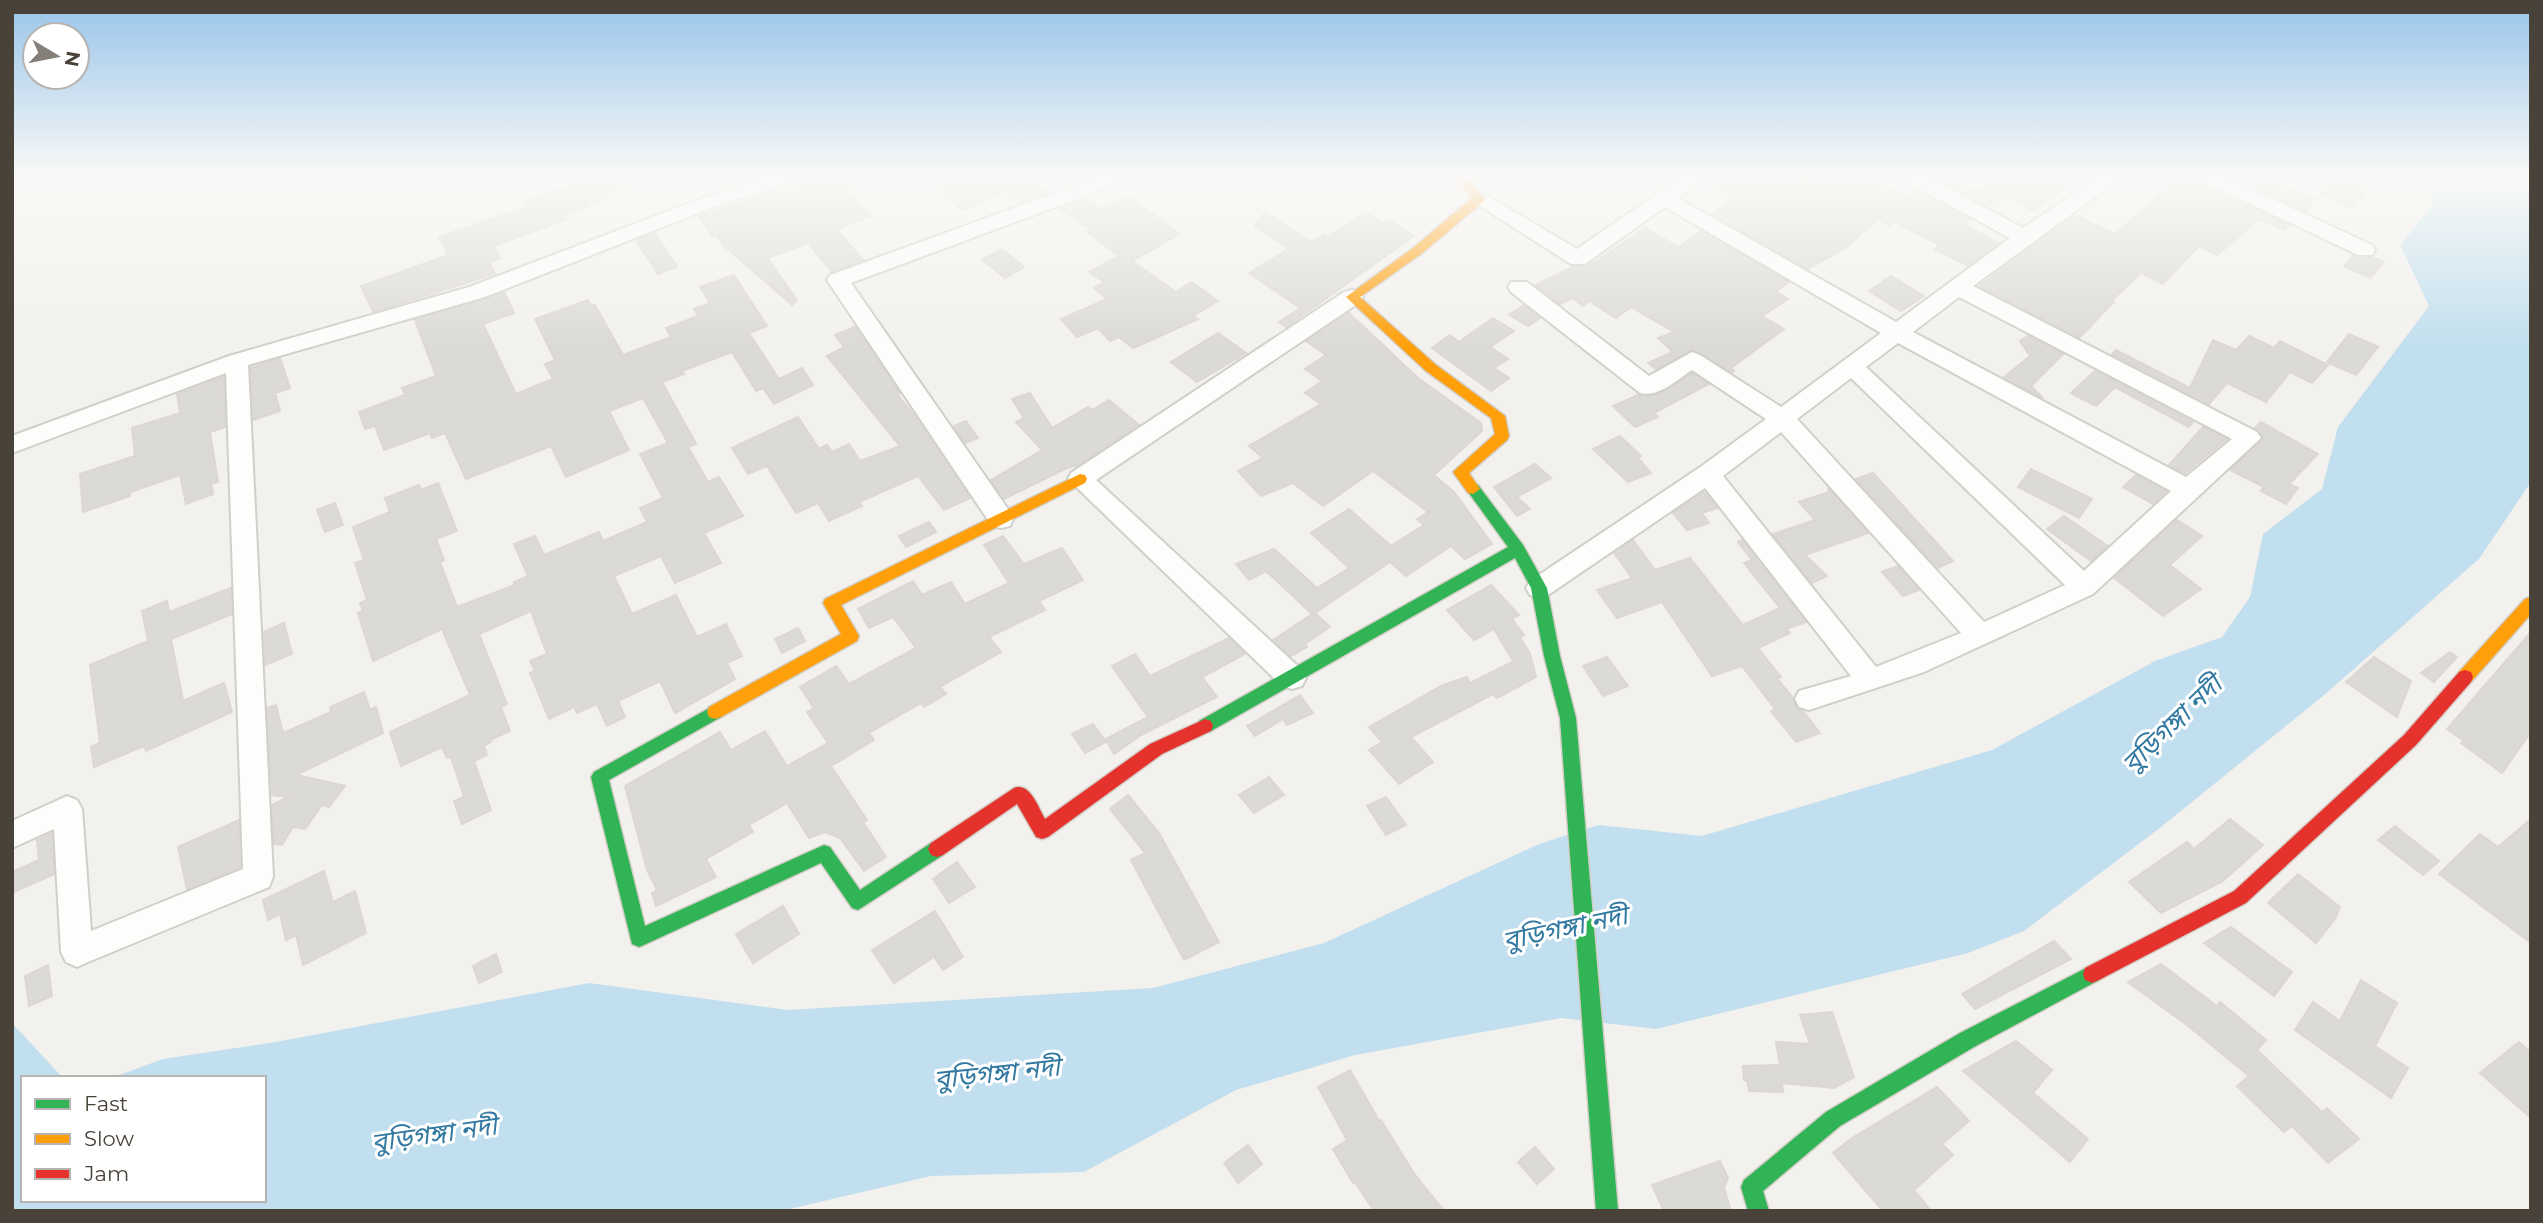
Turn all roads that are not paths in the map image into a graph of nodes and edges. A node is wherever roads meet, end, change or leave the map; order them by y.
1 (630, 233) edge
2 (966, 233) edge
3 (1438, 233) edge
4 (1535, 233) edge
5 (1615, 233) edge
6 (1725, 233) edge
7 (2017, 233) edge
8 (2030, 233) edge
9 (2329, 233) edge
10 (2024, 237) junction
11 (2365, 250) dead end
12 (1519, 287) dead end
13 (1959, 288) junction
14 (1352, 298) junction
15 (1896, 332) junction
16 (237, 361) junction
17 (1851, 365) junction
18 (1783, 419) junction
19 (12, 445) edge
20 (1707, 474) junction
21 (1080, 479) junction
22 (2188, 489) junction
23 (1001, 519) junction
24 (1518, 549) junction
25 (2084, 587) junction
26 (1539, 588) junction
27 (2531, 603) edge
28 (1980, 636) junction
29 (1292, 678) junction
30 (1870, 680) junction
31 (1810, 699) dead end
32 (12, 835) edge
33 (1607, 1211) edge
34 (1759, 1211) edge

1 - 16 street
2 - 23 street
3 - 14 street
4 - 5 street
6 - 15 street
7 - 10 street
8 - 10 street
9 - 11 street
10 - 13 street
12 - 18 street
13 - 15 street
13 - 22 street
14 - 21 street
14 - 24 street
15 - 17 street
15 - 22 street
16 - 19 street
16 - 32 street
17 - 18 street
17 - 25 street
18 - 20 street
18 - 28 street
20 - 26 street
20 - 30 street
21 - 23 street
21 - 29 street
22 - 25 street
23 - 29 street
24 - 26 street
24 - 29 street
25 - 28 street
26 - 33 street
27 - 34 street
28 - 30 street
30 - 31 street

